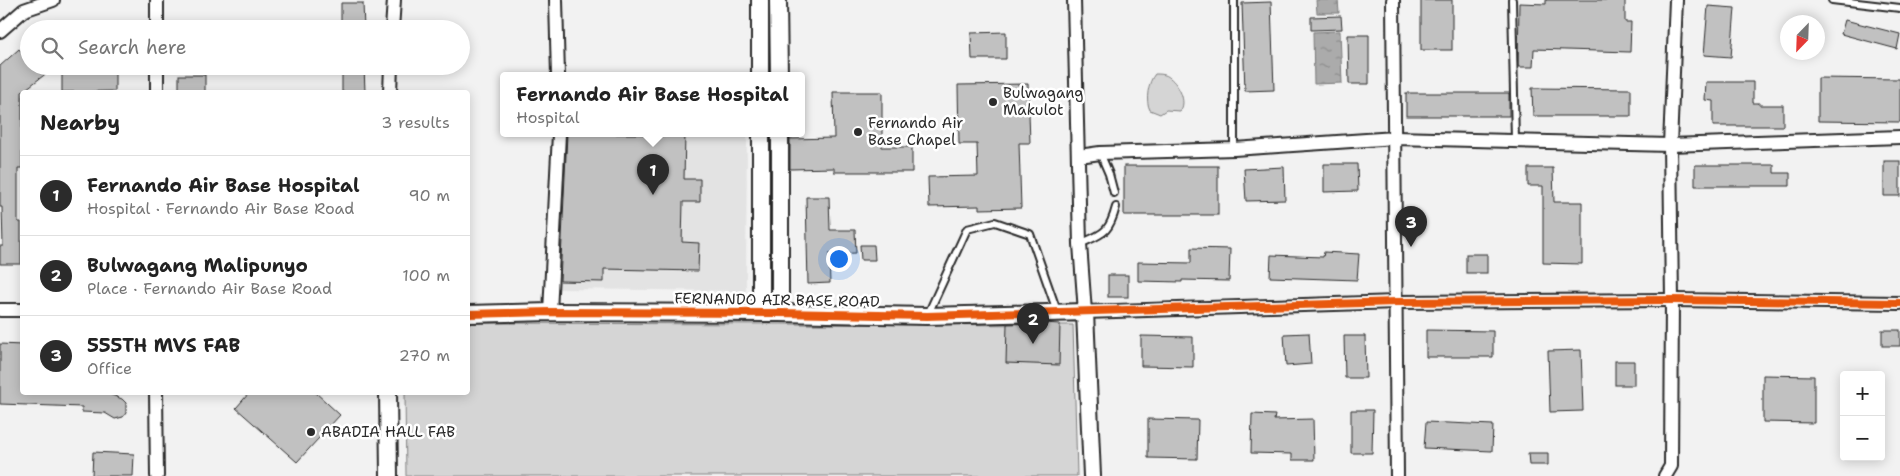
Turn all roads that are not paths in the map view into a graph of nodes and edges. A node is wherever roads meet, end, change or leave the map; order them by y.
1 (53, 0) edge
2 (157, 0) edge
3 (394, 0) edge
4 (556, 0) edge
5 (760, 0) edge
6 (778, 0) edge
7 (1074, 0) edge
8 (1234, 0) edge
9 (1392, 0) edge
10 (1512, 0) edge
11 (1676, 0) edge
12 (1836, 0) edge
13 (20, 5) edge
14 (1900, 8) edge
15 (157, 20) edge
16 (393, 20) edge
17 (0, 31) edge
18 (558, 72) edge
19 (760, 72) edge
20 (779, 72) edge
21 (157, 75) edge
22 (391, 75) edge
23 (157, 90) edge
24 (390, 90) edge
25 (558, 137) edge
26 (761, 137) edge
27 (780, 137) edge
28 (1900, 137) edge
29 (1395, 138) junction
30 (1515, 142) junction
31 (1670, 145) junction
32 (1234, 149) junction
33 (1100, 153) junction
34 (1079, 156) junction
35 (1114, 193) dead end
36 (1116, 207) dead end
37 (1080, 244) junction
38 (761, 253) junction
39 (779, 253) junction
40 (1672, 300) junction
41 (1397, 302) junction
42 (1900, 302) edge
43 (0, 310) edge
44 (20, 310) edge
45 (550, 312) junction
46 (1057, 312) junction
47 (1085, 312) junction
48 (761, 313) junction
49 (780, 313) junction
50 (470, 314) edge
51 (927, 316) junction
52 (156, 395) edge
53 (388, 395) edge
54 (157, 476) edge
55 (389, 476) edge
56 (1092, 476) edge
57 (1397, 476) edge
58 (1665, 476) edge

1 - 13 street
2 - 15 street
3 - 16 street
4 - 18 street
5 - 19 street
6 - 20 street
7 - 34 street
8 - 32 lane
9 - 29 street
10 - 30 lane
11 - 31 street
12 - 14 lane
13 - 17 street
21 - 23 street
22 - 24 street
25 - 45 street
26 - 38 street, FERNANDO AIR BASE ROAD
27 - 39 street, FERNANDO AIR BASE ROAD
28 - 31 street
29 - 30 street
29 - 32 street
29 - 41 street
30 - 31 street
31 - 40 street
32 - 33 street
33 - 34 street
33 - 35 lane
34 - 37 street
36 - 37 lane
37 - 47 street
38 - 39 street
38 - 48 street, FERNANDO AIR BASE ROAD
39 - 49 street, FERNANDO AIR BASE ROAD
40 - 41 street
40 - 42 street
40 - 58 street
41 - 47 street
41 - 57 street
43 - 44 street
45 - 48 street, FERNANDO AIR BASE ROAD
45 - 50 street, FERNANDO AIR BASE ROAD
46 - 47 street, FERNANDO AIR BASE ROAD
46 - 51 street, FERNANDO AIR BASE ROAD
46 - 51 lane
47 - 56 street
48 - 49 street, FERNANDO AIR BASE ROAD
49 - 51 street, FERNANDO AIR BASE ROAD
52 - 54 street
53 - 55 street

